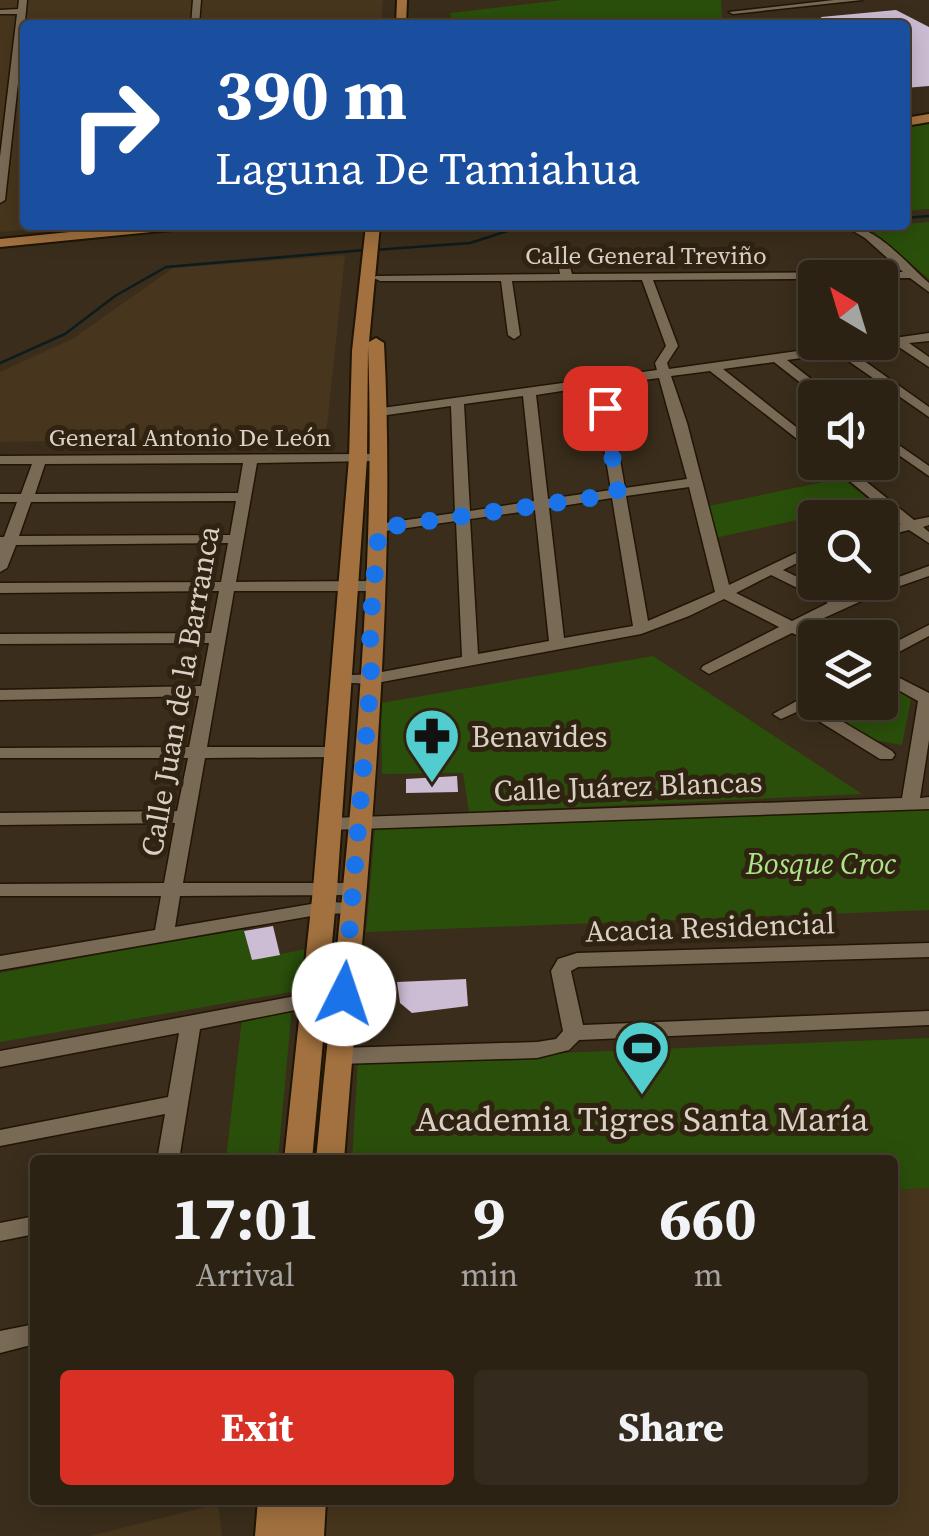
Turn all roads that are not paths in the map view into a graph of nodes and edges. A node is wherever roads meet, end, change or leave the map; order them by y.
1 (770, 0) edge
2 (858, 0) edge
3 (728, 2) edge
4 (22, 6) edge
5 (782, 7) junction
6 (0, 12) edge
7 (388, 17) dead end
8 (396, 20) edge
9 (5, 98) edge
10 (0, 200) edge
11 (77, 230) edge
12 (116, 230) edge
13 (374, 230) edge
14 (382, 230) edge
15 (856, 230) edge
16 (0, 240) edge
17 (376, 249) junction
18 (561, 254) dead end
19 (912, 276) junction
20 (380, 278) junction
21 (506, 278) junction
22 (567, 278) junction
23 (647, 278) junction
24 (929, 289) edge
25 (514, 335) dead end
26 (929, 337) edge
27 (899, 342) joint
28 (798, 356) edge
29 (778, 359) junction
30 (854, 360) edge
31 (929, 363) edge
32 (714, 368) junction
33 (667, 374) junction
34 (805, 380) edge
35 (600, 382) junction
36 (529, 393) junction
37 (457, 402) junction
38 (380, 412) junction
39 (929, 413) edge
40 (798, 435) edge
41 (898, 449) edge
42 (380, 457) junction
43 (358, 458) junction
44 (252, 459) junction
45 (0, 460) edge
46 (40, 460) junction
47 (929, 472) edge
48 (858, 480) edge
49 (695, 482) junction
50 (618, 494) junction
51 (0, 498) edge
52 (26, 498) junction
53 (244, 498) junction
54 (540, 504) junction
55 (464, 516) junction
56 (921, 523) edge
57 (379, 528) junction
58 (236, 539) junction
59 (929, 539) edge
60 (5, 541) edge
61 (798, 556) edge
62 (0, 568) edge
63 (770, 569) junction
64 (929, 571) edge
65 (374, 586) junction
66 (226, 587) junction
67 (349, 587) junction
68 (0, 588) edge
69 (722, 593) junction
70 (838, 602) junction
71 (793, 626) junction
72 (640, 629) junction
73 (798, 629) edge
74 (929, 630) edge
75 (217, 638) junction
76 (0, 639) edge
77 (558, 643) junction
78 (898, 648) edge
79 (470, 660) junction
80 (709, 669) dead end
81 (371, 678) junction
82 (341, 679) junction
83 (898, 682) edge
84 (208, 691) junction
85 (0, 695) edge
86 (798, 705) edge
87 (928, 713) edge
88 (781, 714) dead end
89 (836, 720) edge
90 (336, 752) junction
91 (0, 753) edge
92 (198, 753) junction
93 (886, 755) dead end
94 (924, 763) edge
95 (919, 804) edge
96 (186, 817) junction
97 (0, 819) edge
98 (358, 823) junction
99 (330, 824) junction
100 (172, 889) junction
101 (0, 890) edge
102 (352, 898) junction
103 (324, 899) junction
104 (164, 934) junction
105 (929, 950) edge
106 (0, 963) edge
107 (344, 994) junction
108 (313, 998) junction
109 (929, 1018) edge
110 (191, 1021) junction
111 (574, 1033) junction
112 (339, 1056) junction
113 (0, 1059) edge
114 (178, 1103) junction
115 (0, 1138) edge
116 (169, 1155) edge
117 (298, 1155) edge
118 (330, 1155) edge
119 (30, 1226) edge
120 (0, 1232) edge
121 (30, 1335) edge
122 (0, 1342) edge
123 (274, 1505) edge
124 (309, 1505) edge
125 (272, 1536) edge
126 (307, 1536) edge

1 - 5 street
2 - 5 street
3 - 5 street
4 - 6 street
4 - 9 street
7 - 8 main road
9 - 10 street
11 - 16 main road
12 - 16 main road
13 - 17 main road
14 - 17 main road
15 - 19 street
17 - 20 main road
17 - 43 main road
18 - 22 street
19 - 23 street, Calle General Treviño
19 - 24 street
20 - 21 street, Calle General Treviño
20 - 38 main road
21 - 22 street, Calle General Treviño
21 - 25 street
22 - 23 street, Calle General Treviño
23 - 33 street
26 - 27 street
27 - 31 street
28 - 29 street
29 - 32 street
29 - 34 street
30 - 39 street
32 - 33 street
32 - 40 street
33 - 35 street
33 - 49 street
35 - 36 street
35 - 50 street
36 - 37 street
36 - 54 street
37 - 38 street
37 - 55 street
38 - 42 main road
41 - 47 street
42 - 43 street, General Antonio De León
42 - 57 main road
43 - 44 street, General Antonio De León
43 - 67 main road
44 - 46 street, General Antonio De León
44 - 53 street, Calle Juan de la Barranca
45 - 46 street, General Antonio De León
46 - 52 street
48 - 56 street
49 - 50 street
49 - 69 street
50 - 54 street
50 - 72 street
51 - 52 street
52 - 53 street
52 - 60 street
53 - 58 street, Calle Juan de la Barranca
54 - 55 street
54 - 77 street
55 - 57 street
55 - 79 street
56 - 59 street
57 - 65 main road
58 - 60 street
58 - 66 street, Calle Juan de la Barranca
60 - 62 street
61 - 63 street
63 - 69 street
63 - 70 street
64 - 70 street
65 - 67 street
65 - 81 main road
66 - 67 street
66 - 68 street
66 - 75 street, Calle Juan de la Barranca
67 - 82 main road
69 - 71 street
69 - 72 street
70 - 71 street
71 - 73 street
71 - 80 street
72 - 77 street
74 - 78 street
75 - 76 street
75 - 84 street, Calle Juan de la Barranca
77 - 79 street
79 - 81 street
81 - 82 street
81 - 98 main road
82 - 90 main road
83 - 87 street
84 - 85 street
84 - 92 street, Calle Juan de la Barranca
86 - 88 street
87 - 94 street
89 - 93 street
90 - 92 street
90 - 99 main road
91 - 92 street
92 - 96 street, Calle Juan de la Barranca
94 - 95 street
95 - 98 street, Calle Juárez Blancas
96 - 97 street
96 - 100 street, Calle Juan de la Barranca
98 - 99 street, Calle Juárez Blancas
98 - 102 main road
99 - 103 main road
100 - 101 street
100 - 103 street
100 - 104 street, Calle Juan de la Barranca
102 - 103 street
102 - 107 main road
103 - 104 street
103 - 108 main road
104 - 106 street
105 - 111 street, Acacia Residencial
107 - 108 street
107 - 112 main road
108 - 110 street
108 - 117 main road
109 - 111 street
110 - 113 street
110 - 114 street
111 - 112 street
112 - 118 main road
114 - 115 street
114 - 116 street
119 - 120 street
121 - 122 street
123 - 125 main road
124 - 126 main road

